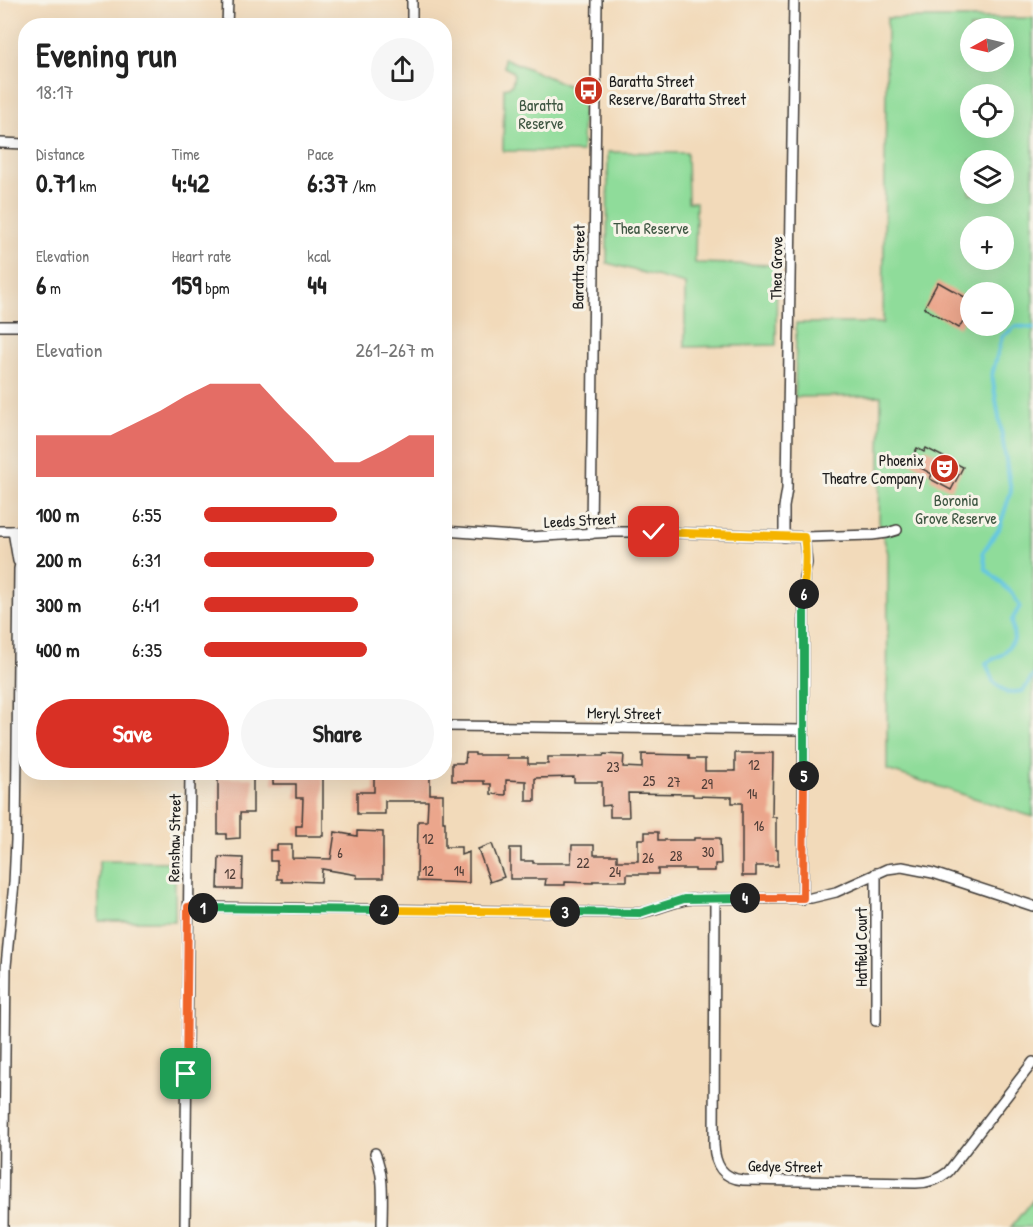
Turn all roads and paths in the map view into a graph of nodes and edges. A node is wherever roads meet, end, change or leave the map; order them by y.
1 (228, 0) edge
2 (412, 0) edge
3 (597, 0) edge
4 (794, 0) edge
5 (227, 18) edge
6 (412, 18) edge
7 (0, 143) edge
8 (18, 144) edge
9 (0, 326) edge
10 (18, 326) edge
11 (897, 530) dead end
12 (0, 531) edge
13 (13, 531) junction
14 (18, 531) edge
15 (452, 532) edge
16 (591, 534) junction
17 (784, 537) junction
18 (804, 537) junction
19 (18, 563) edge
20 (452, 726) edge
21 (804, 730) junction
22 (19, 780) edge
23 (190, 780) edge
24 (876, 873) junction
25 (715, 898) junction
26 (803, 898) junction
27 (1033, 906) edge
28 (188, 907) junction
29 (876, 1021) dead end
30 (1033, 1062) edge
31 (375, 1153) dead end
32 (3, 1227) edge
33 (184, 1227) edge
34 (382, 1227) edge

1 - 5 street
2 - 6 street
3 - 16 street, Baratta Street
4 - 17 street, Thea Grove
7 - 8 street
9 - 10 street
11 - 18 street, Leeds Street
12 - 13 street
13 - 14 street
13 - 19 street
15 - 16 street, Leeds Street
16 - 17 street, Leeds Street
17 - 18 street, Leeds Street
18 - 21 street
20 - 21 street, Meryl Street
21 - 26 street
22 - 32 street
23 - 28 street, Renshaw Street
24 - 26 street
24 - 27 street
24 - 29 street, Hatfield Court
25 - 26 street
25 - 28 street
25 - 30 street, Gedye Street
28 - 33 street, Renshaw Street
31 - 34 street

